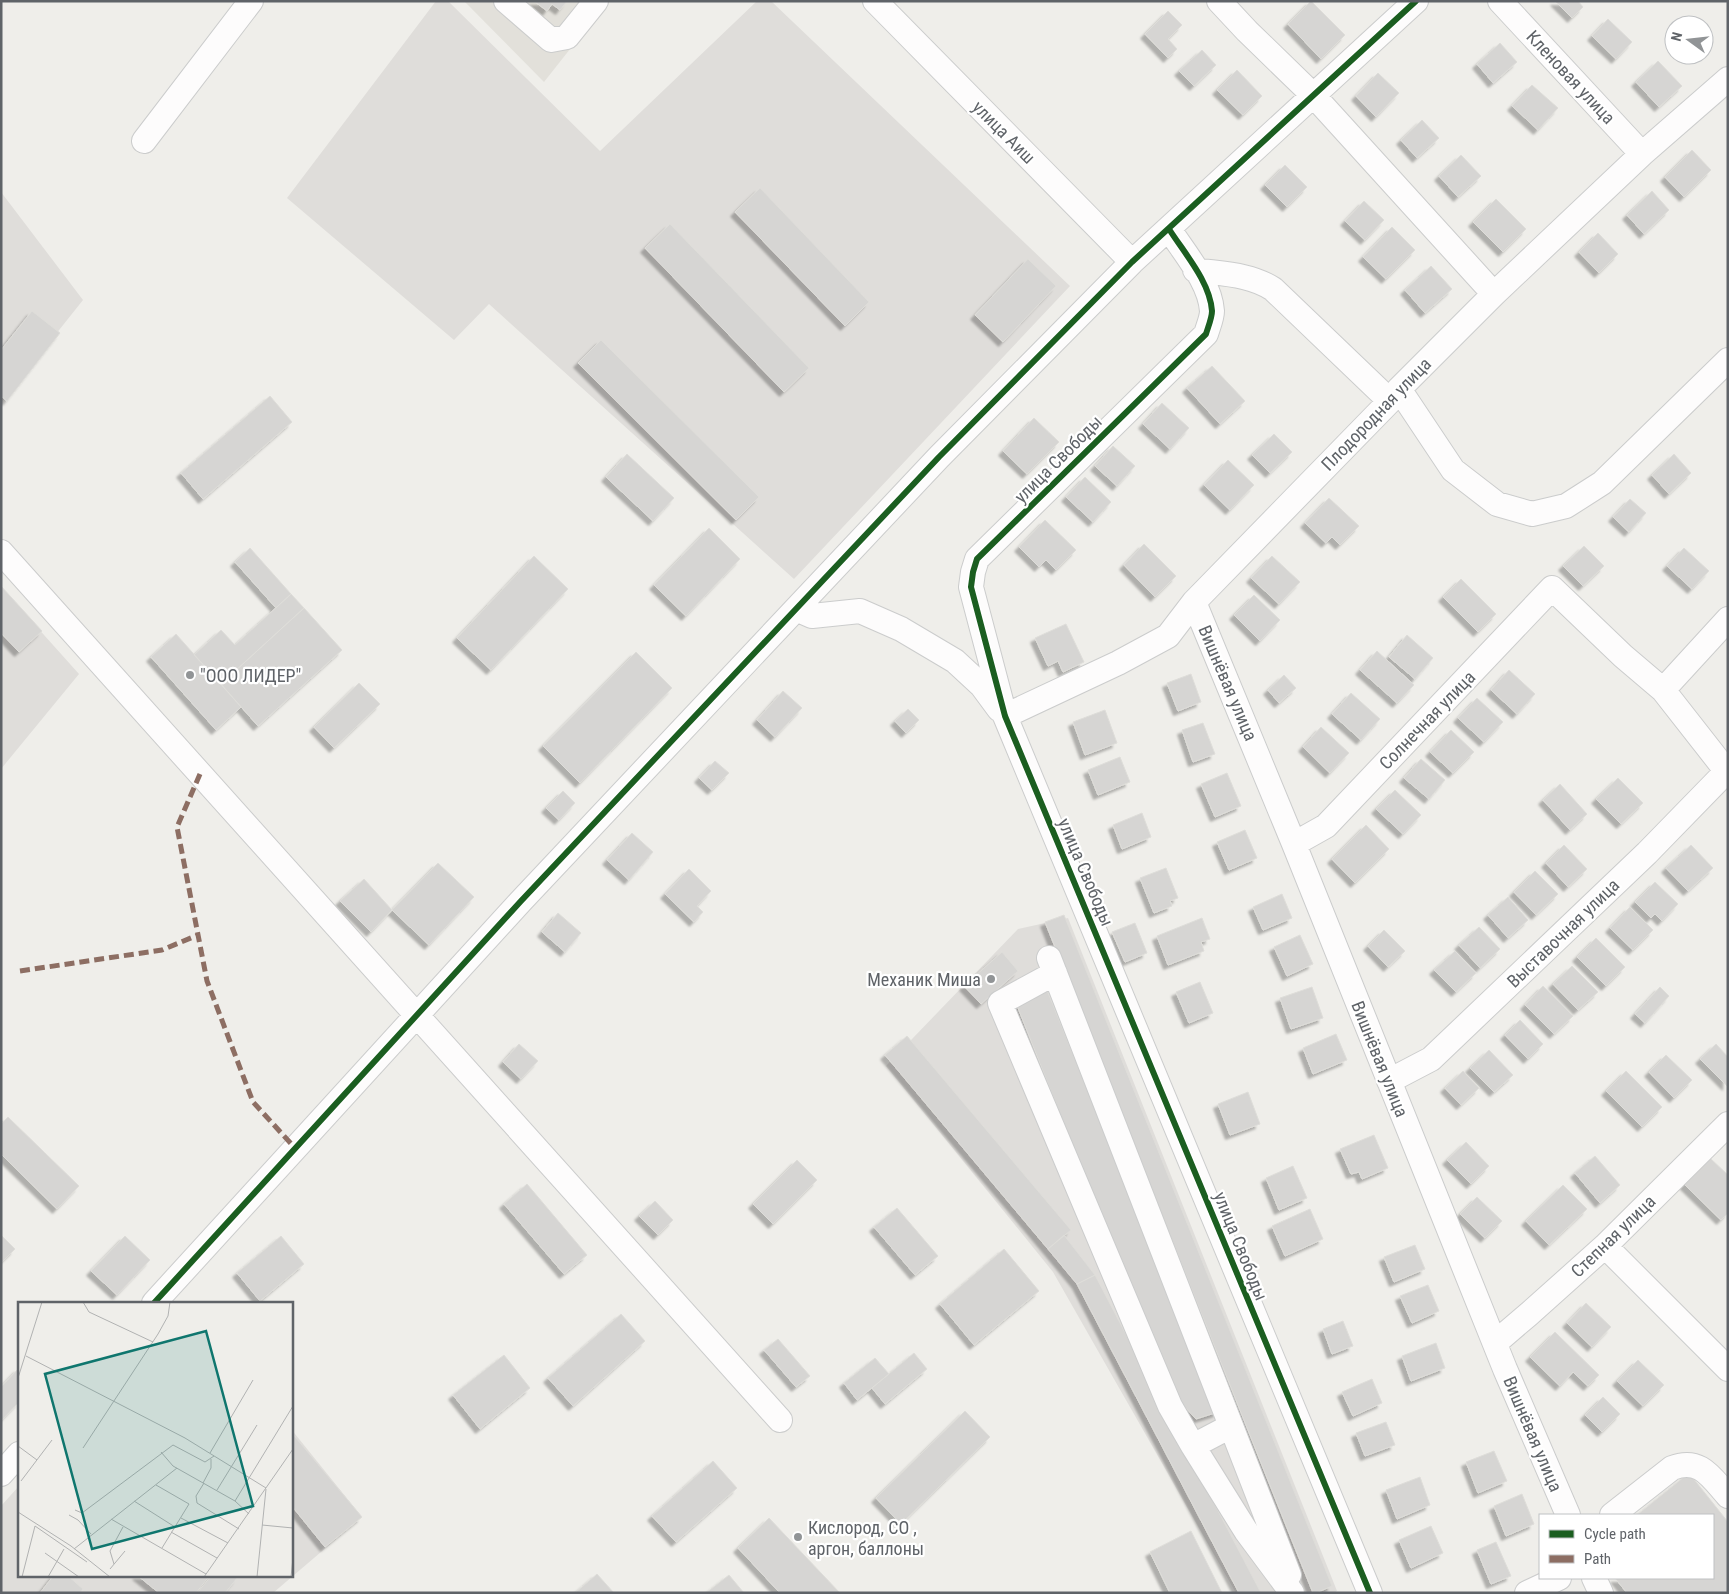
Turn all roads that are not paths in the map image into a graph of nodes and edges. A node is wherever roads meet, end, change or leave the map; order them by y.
1 (251, 1) edge
2 (506, 1) edge
3 (596, 1) edge
4 (876, 1) edge
5 (1219, 1) edge
6 (1416, 1) edge
7 (1500, 1) edge
8 (1728, 79) edge
9 (1314, 96) junction
10 (144, 140) dead end
11 (1642, 154) junction
12 (1169, 230) junction
13 (1132, 262) junction
14 (1195, 270) junction
15 (1494, 294) junction
16 (1728, 360) edge
17 (1394, 395) junction
18 (1, 552) edge
19 (1194, 602) junction
20 (796, 608) junction
21 (1728, 618) edge
22 (1663, 690) junction
23 (1005, 716) junction
24 (1727, 773) edge
25 (1294, 844) junction
26 (416, 1016) junction
27 (1390, 1081) junction
28 (1728, 1124) edge
29 (1605, 1246) junction
30 (155, 1302) edge
31 (1495, 1343) junction
32 (1728, 1369) edge
33 (780, 1420) dead end
34 (1231, 1426) junction
35 (1193, 1446) junction
36 (18, 1455) edge
37 (1, 1474) edge
38 (1728, 1496) edge
39 (1568, 1514) edge
40 (1613, 1514) edge
41 (1557, 1579) edge
42 (1594, 1579) edge
43 (1292, 1593) edge
44 (1296, 1593) edge
45 (1370, 1593) edge
46 (1527, 1593) edge
47 (1601, 1593) edge

1 - 10 street
2 - 3 street
4 - 13 street, улица Аиш
5 - 9 street
6 - 9 street
7 - 11 street, Кленовая улица
8 - 11 street, Плодородная улица
9 - 12 street
9 - 15 street
11 - 15 street, Плодородная улица
12 - 13 street
12 - 14 street, улица Свободы
13 - 20 street
14 - 17 street
14 - 23 street, улица Свободы
15 - 17 street, Плодородная улица
16 - 17 street
17 - 19 street, Плодородная улица
18 - 26 street
19 - 23 street, Плодородная улица
19 - 25 street, Вишнёвая улица
20 - 23 street
20 - 26 street
21 - 22 street
22 - 24 street
22 - 25 street, Солнечная улица
23 - 45 street, улица Свободы
24 - 27 street, Выставочная улица
25 - 27 street, Вишнёвая улица
26 - 30 street
26 - 33 street
27 - 31 street, Вишнёвая улица
28 - 29 street, Степная улица
29 - 31 street, Степная улица
29 - 32 street
31 - 39 street, Вишнёвая улица
34 - 35 street
34 - 35 street
34 - 44 street
35 - 43 street
36 - 37 street
38 - 40 street
41 - 46 street
42 - 47 street

